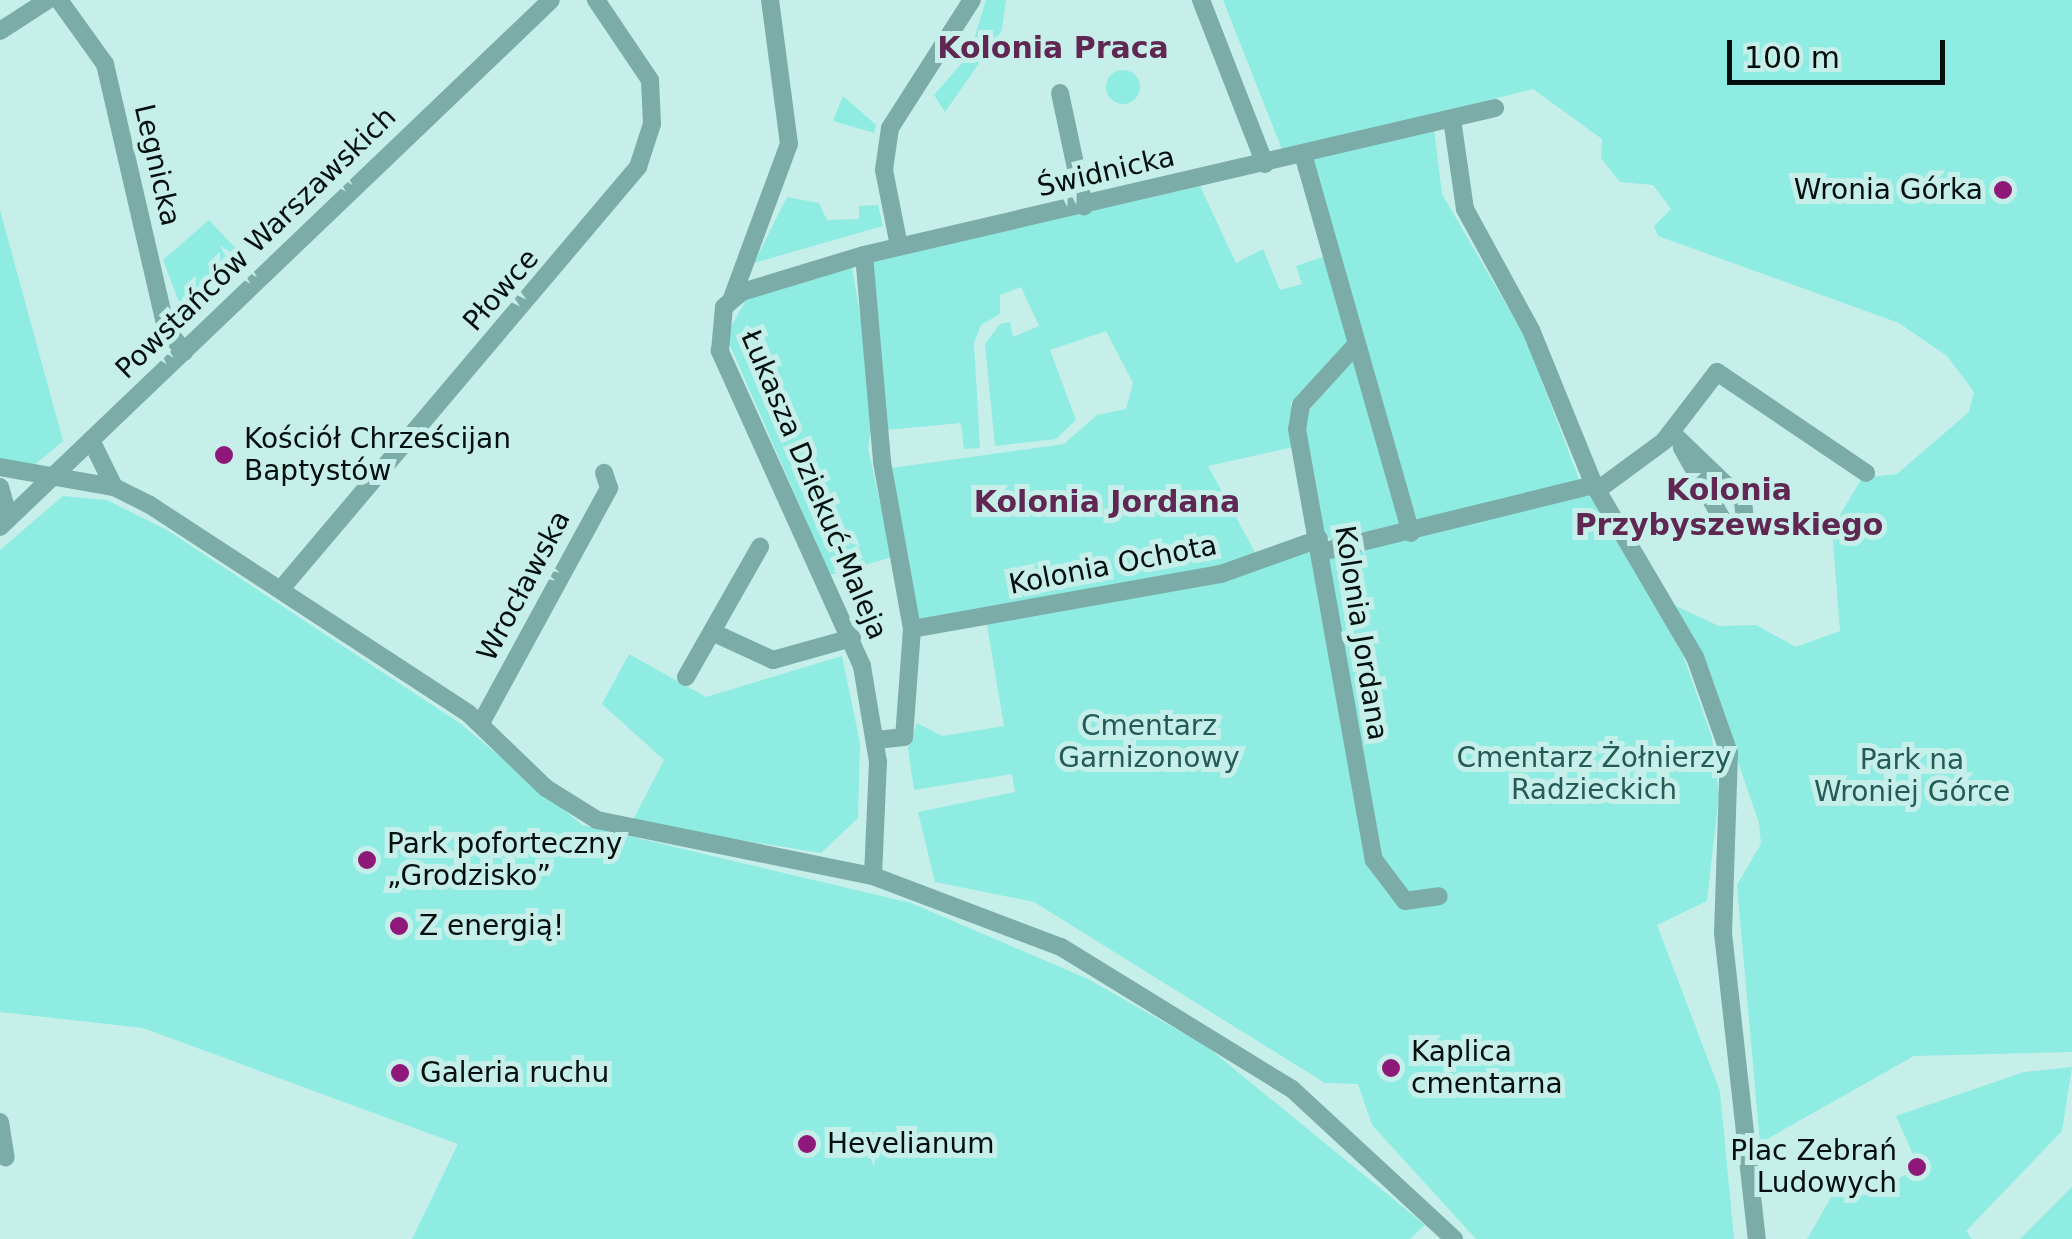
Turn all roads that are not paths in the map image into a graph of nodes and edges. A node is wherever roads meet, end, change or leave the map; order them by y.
1 (48, 0) edge
2 (59, 0) edge
3 (551, 0) edge
4 (596, 0) edge
5 (770, 0) edge
6 (972, 0) edge
7 (1201, 0) edge
8 (0, 31) edge
9 (1060, 93) dead end
10 (1495, 108) dead end
11 (1452, 120) junction
12 (1304, 154) junction
13 (1265, 164) junction
14 (1084, 206) junction
15 (899, 246) junction
16 (864, 255) junction
17 (732, 298) junction
18 (1353, 348) junction
19 (184, 352) junction
20 (92, 440) junction
21 (1677, 440) junction
22 (0, 467) edge
23 (1866, 472) dead end
24 (604, 473) dead end
25 (53, 476) junction
26 (0, 487) edge
27 (114, 487) junction
28 (1596, 487) junction
29 (4, 522) edge
30 (1411, 533) junction
31 (1320, 546) junction
32 (760, 547) dead end
33 (281, 590) junction
34 (912, 629) junction
35 (712, 632) junction
36 (852, 638) junction
37 (686, 677) dead end
38 (480, 723) junction
39 (876, 740) junction
40 (873, 876) junction
41 (1439, 896) dead end
42 (0, 1122) edge
43 (6, 1158) dead end
44 (1443, 1235) edge
45 (1757, 1239) edge

1 - 8 street
2 - 19 street, Legnicka
3 - 19 street, Powstańców Warszawskich
4 - 33 street, Płowce
5 - 17 street, Łukasza Dziekuć-Maleja
6 - 15 street
7 - 13 street
9 - 14 street
10 - 11 street, Świdnicka
11 - 12 street, Świdnicka
11 - 28 street
12 - 13 street, Świdnicka
12 - 18 street
13 - 14 street, Świdnicka
14 - 15 street, Świdnicka
15 - 16 street, Świdnicka
16 - 17 street, Świdnicka
16 - 34 street
17 - 36 street, Łukasza Dziekuć-Maleja
18 - 30 street
18 - 31 street, Kolonia Jordana
19 - 20 street, Powstańców Warszawskich
20 - 25 street, Powstańców Warszawskich
20 - 27 street
21 - 21 street
21 - 23 street
21 - 28 street
22 - 25 street
24 - 38 street, Wrocławska
25 - 27 street
25 - 29 street, Powstańców Warszawskich
26 - 29 street
27 - 33 street
28 - 30 street
28 - 45 street
30 - 31 street, Kolonia Ochota
31 - 34 street, Kolonia Ochota
31 - 41 street, Kolonia Jordana
32 - 35 street
33 - 38 street
34 - 39 street
35 - 36 street
35 - 37 street
36 - 39 street, Łukasza Dziekuć-Maleja
38 - 40 street
39 - 40 street, Łukasza Dziekuć-Maleja
40 - 44 street
42 - 43 street

